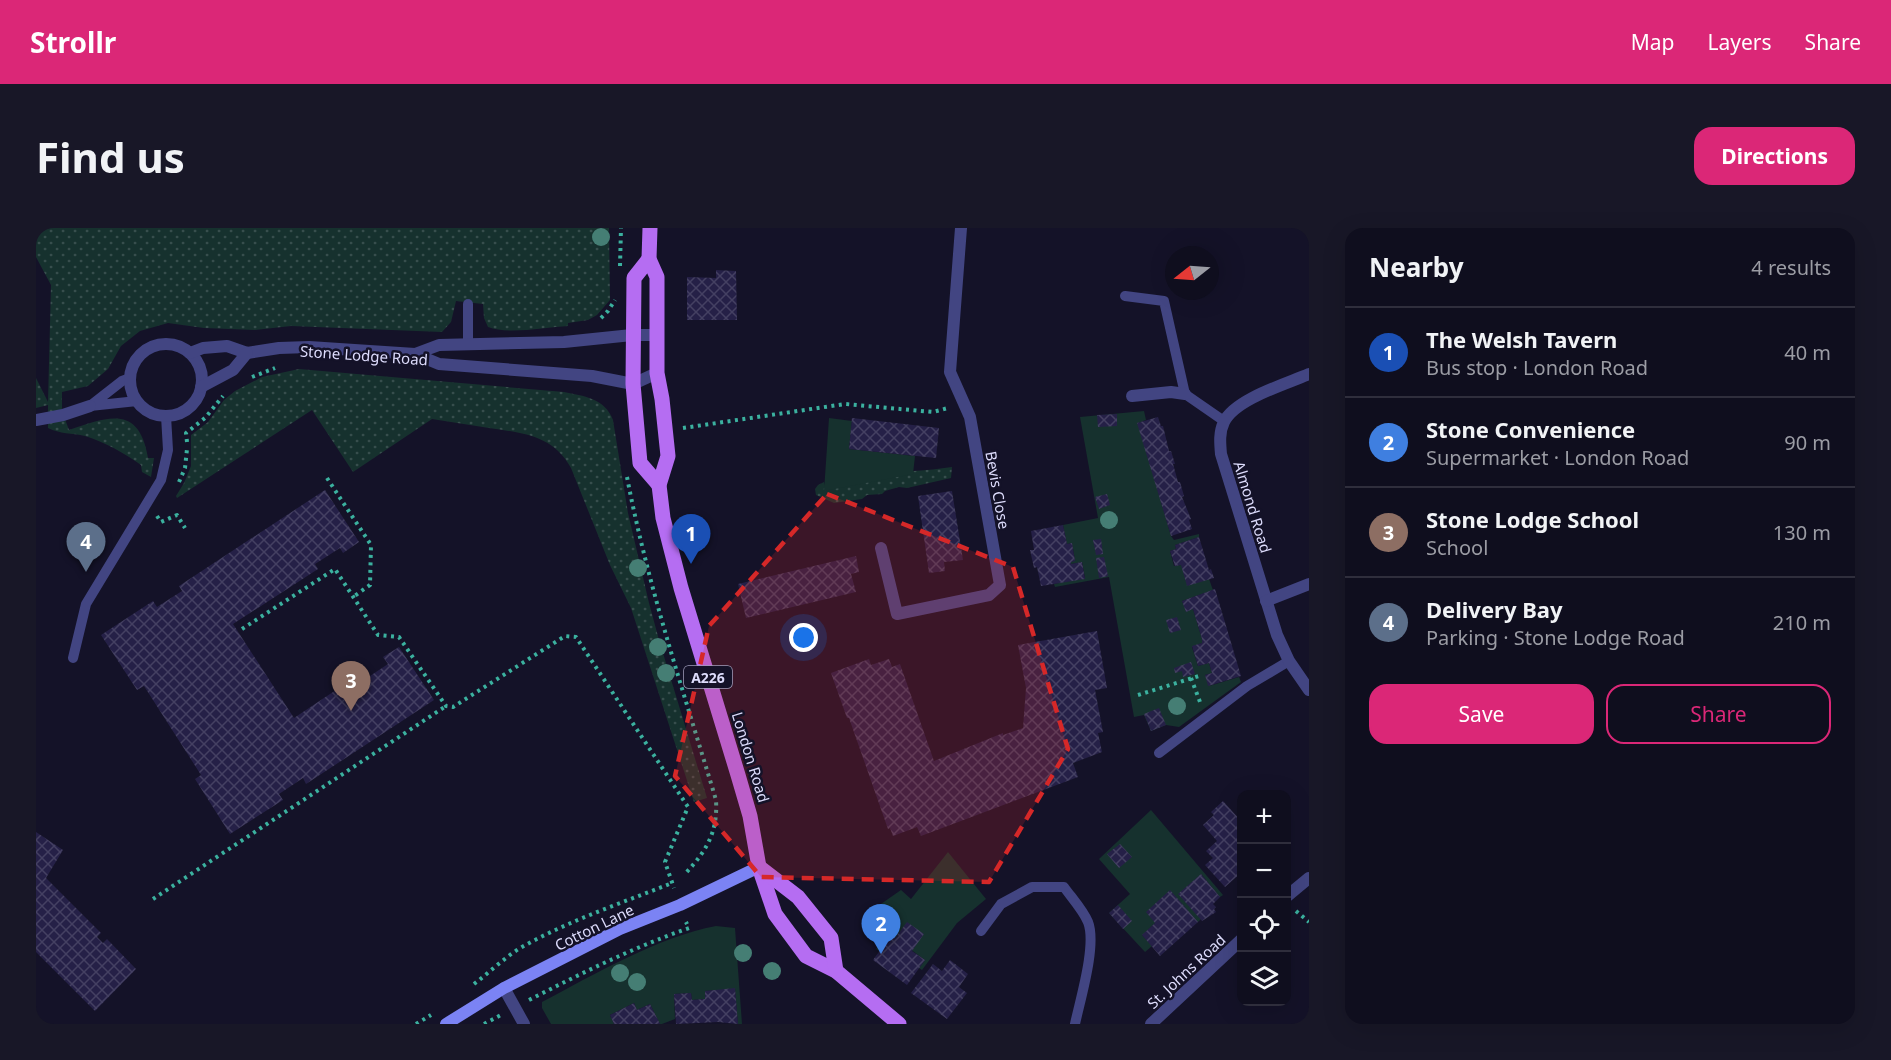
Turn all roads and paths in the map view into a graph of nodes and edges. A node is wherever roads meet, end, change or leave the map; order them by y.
1 (650, 228) edge
2 (961, 228) edge
3 (650, 259) junction
4 (1125, 296) dead end
5 (615, 300) dead end
6 (468, 304) dead end
7 (601, 318) dead end
8 (657, 334) junction
9 (632, 335) junction
10 (468, 345) junction
11 (190, 353) junction
12 (247, 353) junction
13 (415, 354) junction
14 (284, 367) dead end
15 (657, 373) junction
16 (1309, 374) edge
17 (130, 378) junction
18 (248, 379) dead end
19 (633, 384) junction
20 (201, 387) junction
21 (227, 392) dead end
22 (1185, 394) junction
23 (1132, 396) dead end
24 (138, 401) junction
25 (963, 402) junction
26 (90, 406) junction
27 (166, 416) junction
28 (36, 420) edge
29 (1224, 421) junction
30 (675, 428) dead end
31 (625, 467) dead end
32 (327, 478) dead end
33 (659, 485) junction
34 (176, 488) dead end
35 (157, 515) dead end
36 (185, 528) dead end
37 (880, 548) dead end
38 (1309, 584) edge
39 (353, 597) junction
40 (1266, 601) junction
41 (242, 629) dead end
42 (73, 658) dead end
43 (1289, 662) junction
44 (1199, 676) dead end
45 (1191, 678) junction
46 (1309, 690) edge
47 (1138, 695) dead end
48 (446, 706) junction
49 (1209, 715) junction
50 (1158, 753) dead end
51 (759, 867) junction
52 (685, 874) dead end
53 (1309, 878) edge
54 (672, 883) junction
55 (675, 888) dead end
56 (1291, 894) edge
57 (153, 899) dead end
58 (687, 922) dead end
59 (981, 931) dead end
60 (1237, 944) edge
61 (836, 971) junction
62 (470, 987) dead end
63 (504, 988) junction
64 (515, 1007) junction
65 (438, 1010) dead end
66 (416, 1024) edge
67 (446, 1024) edge
68 (484, 1024) edge
69 (524, 1024) edge
70 (899, 1024) edge
71 (1075, 1024) edge
72 (1151, 1024) edge

1 - 3 main road, London Road / A226
2 - 25 street, Bevis Close
3 - 8 main road, London Road / A226
3 - 9 main road
4 - 22 lane
5 - 7 path
6 - 10 lane
8 - 9 street, Stone Lodge Road
8 - 15 main road, London Road / A226
9 - 10 street, Stone Lodge Road
9 - 19 main road
10 - 13 street, Stone Lodge Road
11 - 12 street, Stone Lodge Road
11 - 17 street, Stone Lodge Road
11 - 20 street
12 - 13 street, Stone Lodge Road
12 - 20 street
13 - 19 street, Stone Lodge Road
14 - 18 path, Stone Lodge Road
15 - 19 street
15 - 33 main road, London Road / A226
16 - 29 street
17 - 24 street
17 - 26 lane, Stone Lodge Road
19 - 33 main road
20 - 27 street
21 - 34 path
22 - 23 street
22 - 29 lane
24 - 26 lane, Stone Lodge Road
24 - 27 street
25 - 30 path
25 - 37 street, Bevis Close
26 - 28 street, Stone Lodge Road
27 - 42 lane
29 - 40 street, Almond Road
31 - 52 path
32 - 39 path
33 - 51 main road, London Road / A226
35 - 36 path
38 - 40 street
39 - 41 path
39 - 48 path
40 - 43 street, Almond Road
43 - 46 street, Almond Road
43 - 49 lane
44 - 45 path
45 - 47 path
45 - 49 path
48 - 54 path
48 - 57 path
49 - 50 lane
51 - 61 main road
51 - 61 main road, London Road / A226
51 - 63 main road, Cotton Lane
53 - 56 street
54 - 55 path
54 - 62 path
58 - 64 path
59 - 71 lane
60 - 72 street, St. Johns Road
61 - 70 main road, London Road / A226
63 - 64 street
63 - 67 main road, Cotton Lane
64 - 68 path
64 - 69 street
65 - 66 path

